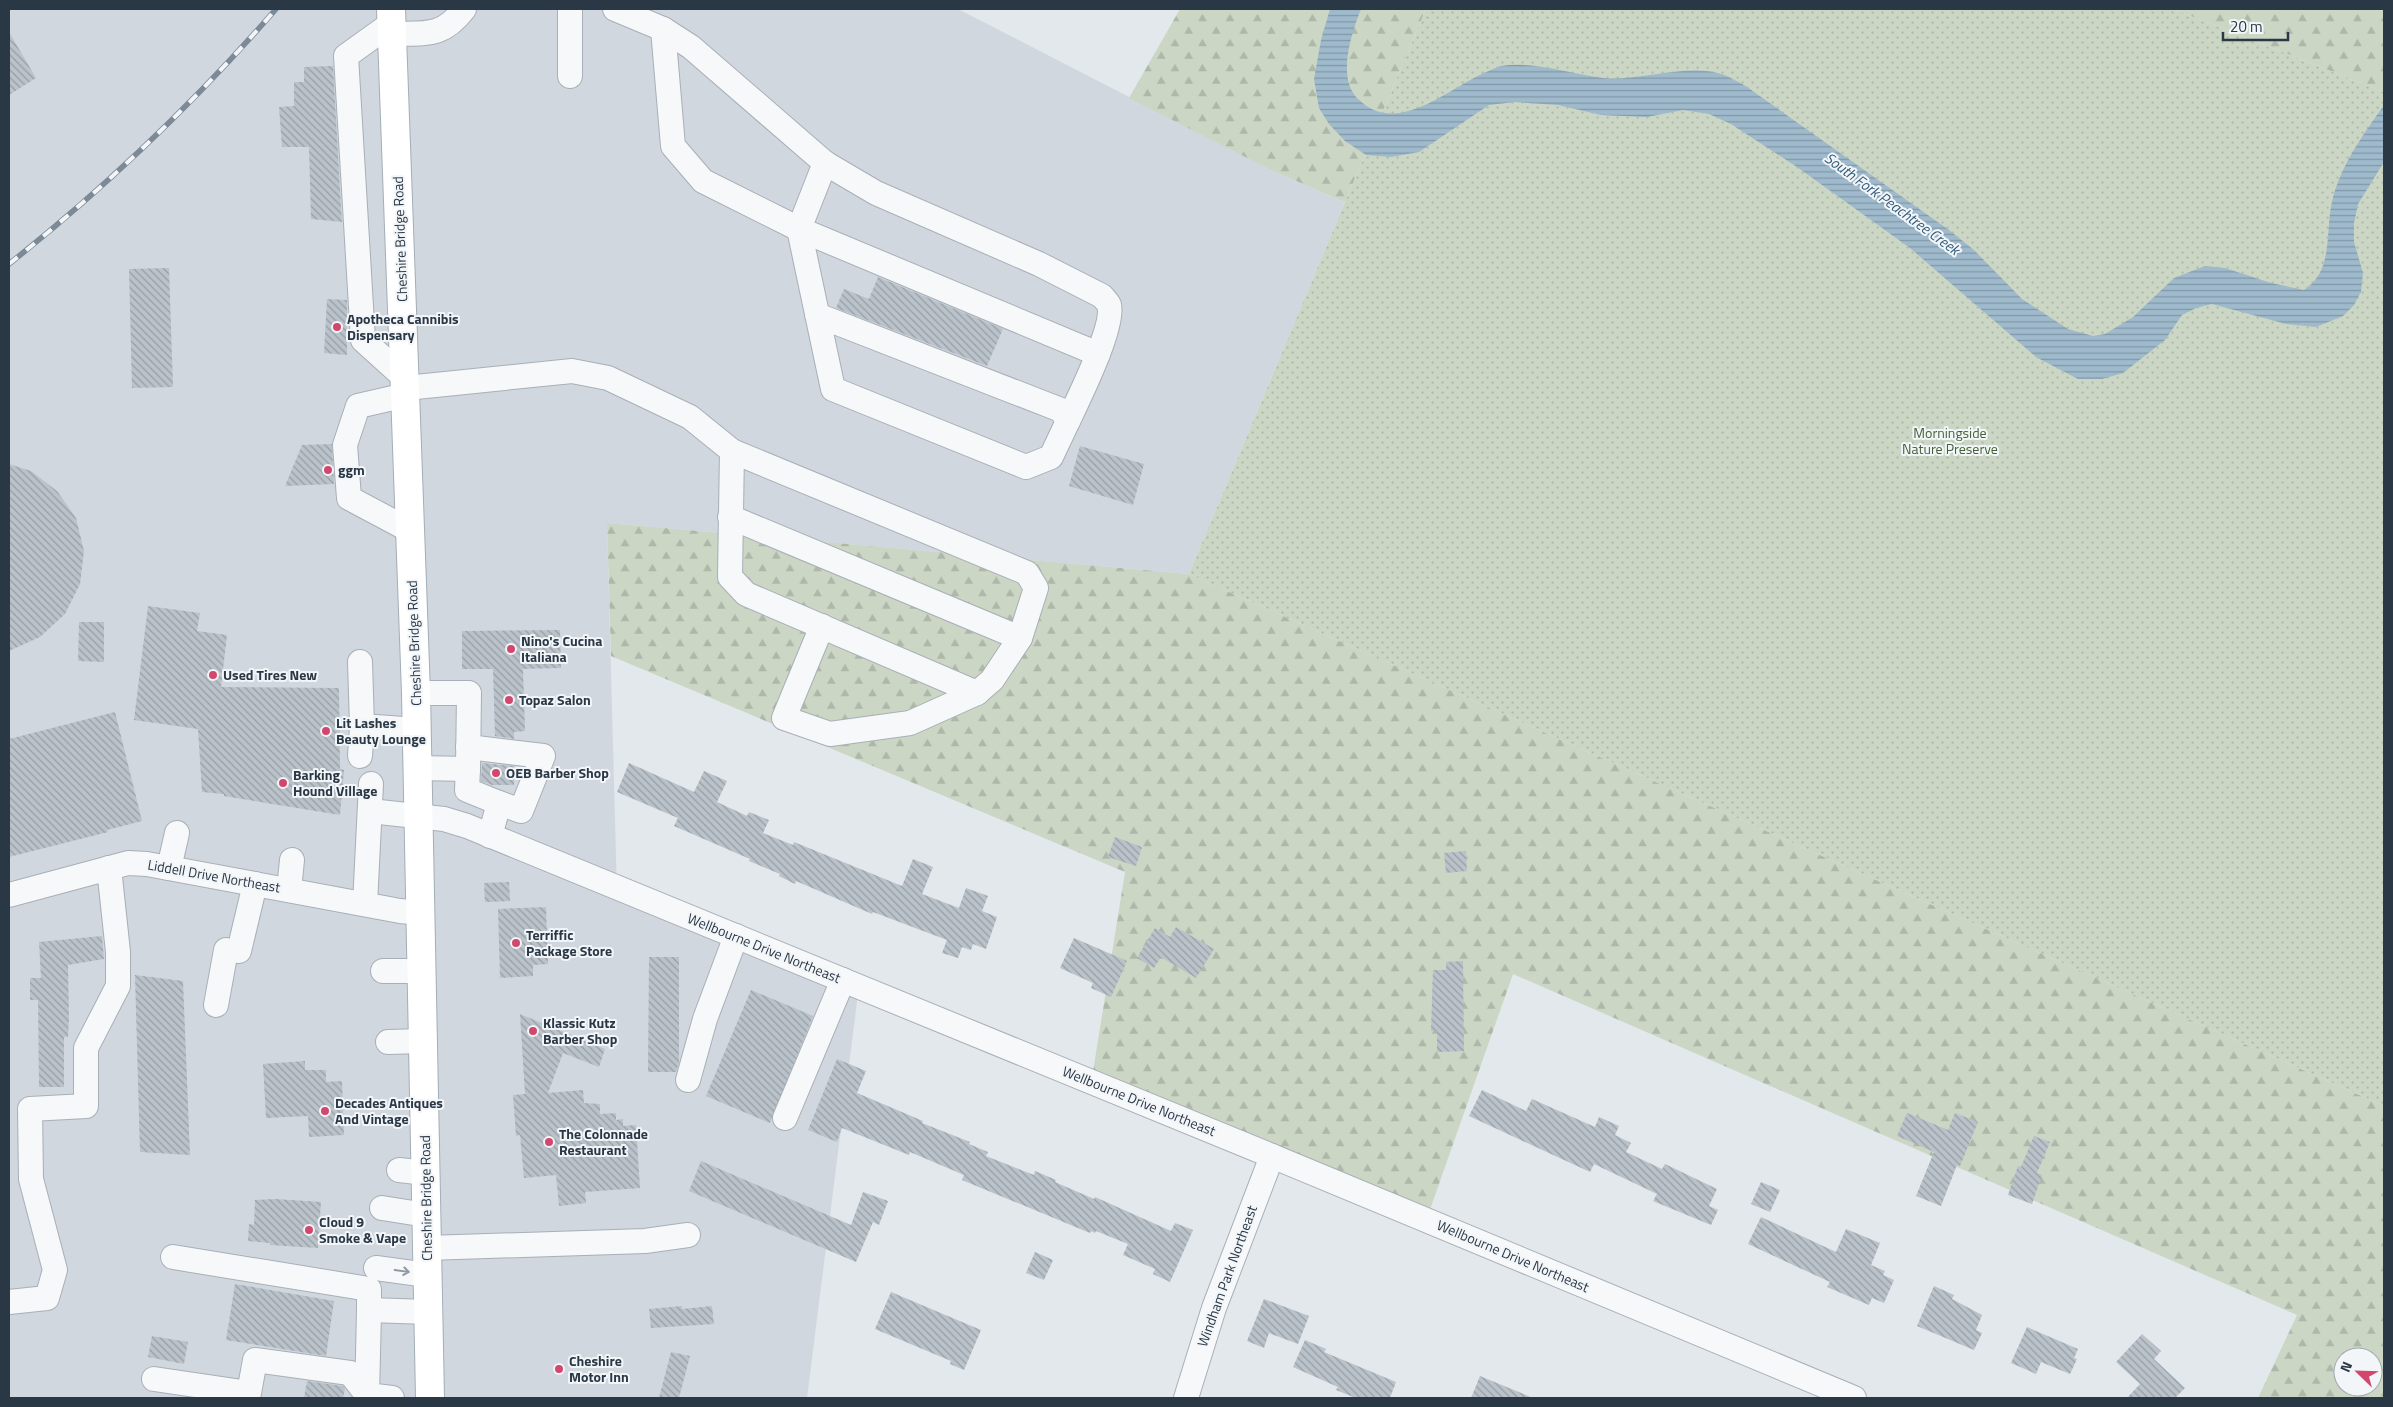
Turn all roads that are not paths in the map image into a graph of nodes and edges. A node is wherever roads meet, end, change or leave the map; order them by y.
1 (464, 9) edge
2 (570, 9) edge
3 (615, 9) edge
4 (392, 22) edge
5 (663, 29) junction
6 (570, 76) dead end
7 (825, 163) junction
8 (799, 229) junction
9 (817, 315) junction
10 (1098, 354) junction
11 (406, 387) junction
12 (1068, 421) junction
13 (732, 450) junction
14 (730, 517) junction
15 (411, 531) junction
16 (822, 626) junction
17 (1020, 638) junction
18 (360, 662) dead end
19 (416, 692) junction
20 (977, 693) junction
21 (362, 726) junction
22 (417, 730) junction
23 (360, 756) dead end
24 (468, 758) junction
25 (418, 768) junction
26 (371, 784) dead end
27 (499, 803) junction
28 (370, 811) junction
29 (419, 817) junction
30 (177, 833) dead end
31 (490, 836) junction
32 (292, 860) dead end
33 (109, 868) junction
34 (169, 868) junction
35 (255, 884) junction
36 (289, 890) junction
37 (9, 895) edge
38 (365, 904) junction
39 (421, 912) junction
40 (736, 936) junction
41 (383, 971) dead end
42 (422, 971) junction
43 (843, 980) junction
44 (216, 1005) dead end
45 (423, 1041) junction
46 (388, 1042) dead end
47 (688, 1080) dead end
48 (785, 1118) dead end
49 (1272, 1156) junction
50 (382, 1208) dead end
51 (426, 1215) junction
52 (688, 1236) dead end
53 (427, 1248) junction
54 (173, 1257) dead end
55 (376, 1268) dead end
56 (427, 1275) junction
57 (9, 1302) edge
58 (369, 1310) junction
59 (428, 1312) junction
60 (154, 1379) dead end
61 (367, 1396) edge
62 (392, 1398) edge
63 (430, 1398) edge
64 (1186, 1398) edge
65 (1854, 1398) edge

1 - 4 street
2 - 6 street
3 - 5 street
4 - 11 main road, Cheshire Bridge Road
4 - 11 street
5 - 7 street
5 - 8 street
7 - 8 street
7 - 10 street
8 - 9 street
8 - 10 street
9 - 12 street
9 - 12 street
10 - 12 street
11 - 13 street
11 - 15 main road, Cheshire Bridge Road
11 - 15 street
13 - 14 street
13 - 17 street
14 - 16 street
14 - 17 street
15 - 19 main road, Cheshire Bridge Road
16 - 20 street
16 - 20 street
17 - 20 street
18 - 21 street
19 - 22 main road, Cheshire Bridge Road
19 - 24 street
21 - 22 street
21 - 23 street
22 - 25 main road, Cheshire Bridge Road
24 - 25 street
24 - 27 street
24 - 27 street
25 - 29 main road, Cheshire Bridge Road
26 - 28 street
27 - 31 street
28 - 29 street, Wellbourne Drive Northeast
28 - 38 street
29 - 31 street, Wellbourne Drive Northeast
29 - 39 main road, Cheshire Bridge Road
30 - 34 street
31 - 40 street, Wellbourne Drive Northeast
32 - 36 street
33 - 34 street, Liddell Drive Northeast
33 - 37 street, Liddell Drive Northeast
33 - 57 street
34 - 35 street, Liddell Drive Northeast
35 - 36 street, Liddell Drive Northeast
35 - 44 street
36 - 38 street, Liddell Drive Northeast
38 - 39 street, Liddell Drive Northeast
39 - 42 main road, Cheshire Bridge Road
40 - 43 street, Wellbourne Drive Northeast
40 - 47 street
41 - 42 street
42 - 45 main road, Cheshire Bridge Road
43 - 48 street
43 - 49 street, Wellbourne Drive Northeast
45 - 46 street
45 - 51 main road, Cheshire Bridge Road
49 - 64 street, Windham Park Northeast
49 - 65 street, Wellbourne Drive Northeast
50 - 51 street
51 - 53 main road, Cheshire Bridge Road
52 - 53 street
53 - 56 main road, Cheshire Bridge Road
54 - 58 street
55 -> 56 street
56 - 59 main road, Cheshire Bridge Road
58 - 59 street
58 - 61 street
59 - 63 main road, Cheshire Bridge Road
60 - 61 street
61 - 62 street

